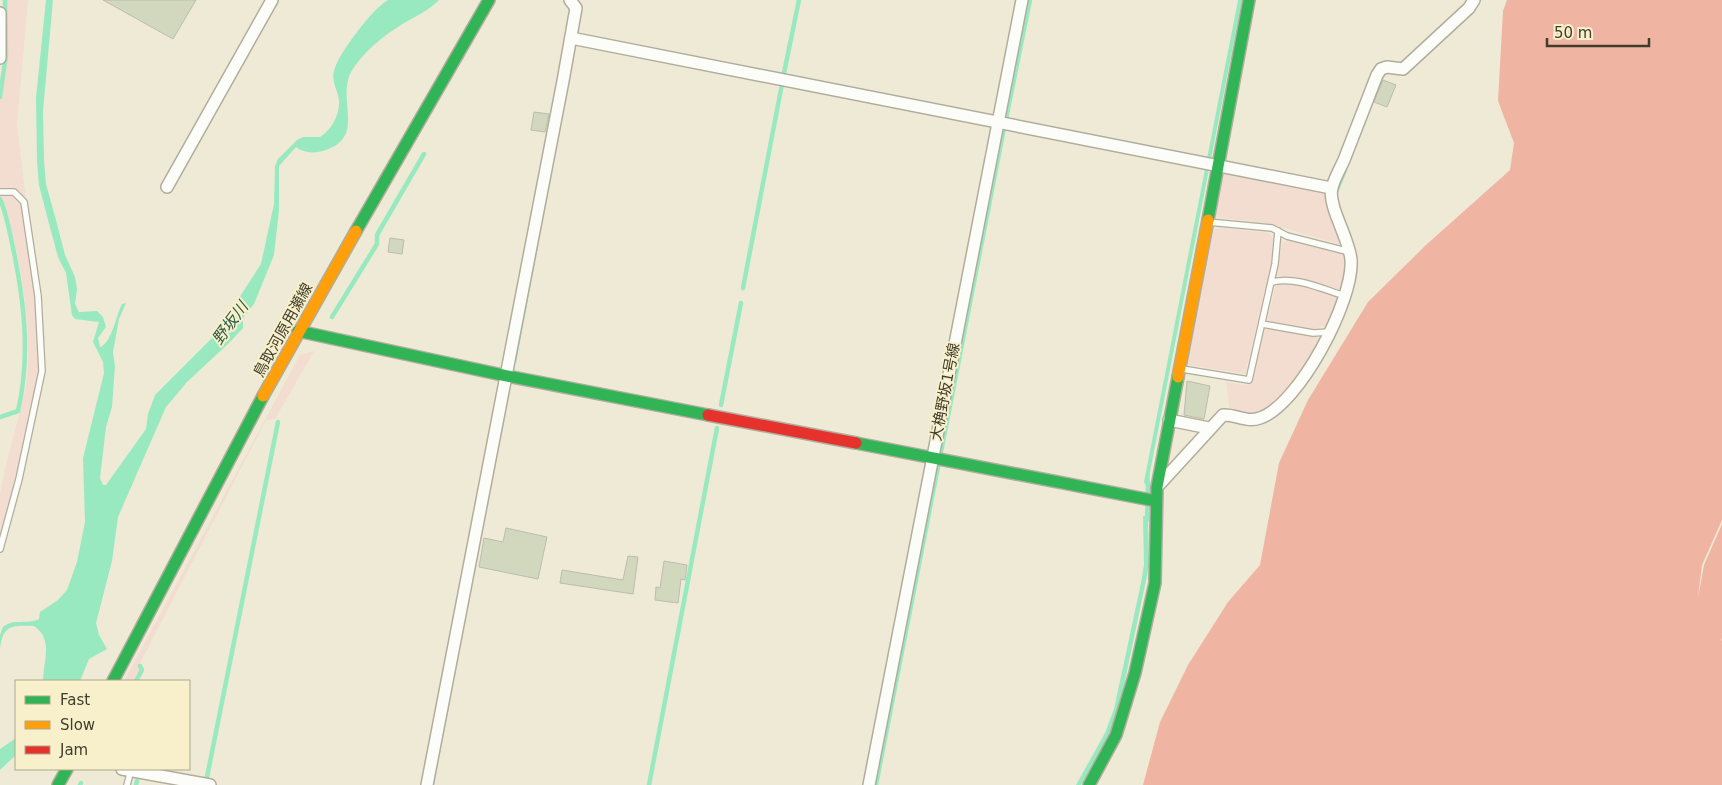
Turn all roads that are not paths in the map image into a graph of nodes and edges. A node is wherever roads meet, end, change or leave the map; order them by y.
1 (272, 0) edge
2 (489, 0) edge
3 (570, 0) edge
4 (1022, 0) edge
5 (1249, 0) edge
6 (1474, 0) edge
7 (0, 13) edge
8 (571, 38) junction
9 (0, 58) edge
10 (998, 121) junction
11 (1217, 166) junction
12 (167, 187) dead end
13 (1331, 188) junction
14 (0, 192) edge
15 (1206, 222) junction
16 (1278, 231) junction
17 (1350, 252) junction
18 (1272, 282) junction
19 (1346, 296) junction
20 (1262, 324) junction
21 (298, 331) junction
22 (1330, 332) junction
23 (1178, 369) junction
24 (507, 376) junction
25 (1169, 420) junction
26 (1209, 428) junction
27 (932, 458) junction
28 (1157, 487) junction
29 (1156, 501) junction
30 (0, 549) edge
31 (114, 680) edge
32 (66, 770) edge
33 (127, 770) edge
34 (58, 785) edge
35 (126, 785) edge
36 (210, 785) edge
37 (428, 785) edge
38 (869, 785) edge
39 (1088, 785) edge

1 - 12 street
2 - 21 street, 鳥取河原用瀬線
3 - 8 street
4 - 10 street, 大桷野坂1号線
5 - 11 street
6 - 13 street
7 - 9 street
8 - 10 street
8 - 24 street
10 - 11 street
10 - 27 street, 大桷野坂1号線
11 - 13 street
11 - 15 street
13 - 17 street
14 - 30 lane
15 - 16 lane
15 - 23 street
16 - 17 lane
16 - 18 lane
17 - 19 street
18 - 19 lane
18 - 20 lane
19 - 22 street
20 - 22 lane
20 - 23 lane
21 - 24 street
21 - 31 street, 鳥取河原用瀬線
22 - 26 street
23 - 25 street
24 - 27 street
24 - 37 street
25 - 26 street
25 - 28 street
26 - 28 street
27 - 29 street
27 - 38 street, 大桷野坂1号線
28 - 29 street
29 - 39 street
32 - 34 street
33 - 35 lane
33 - 36 street

